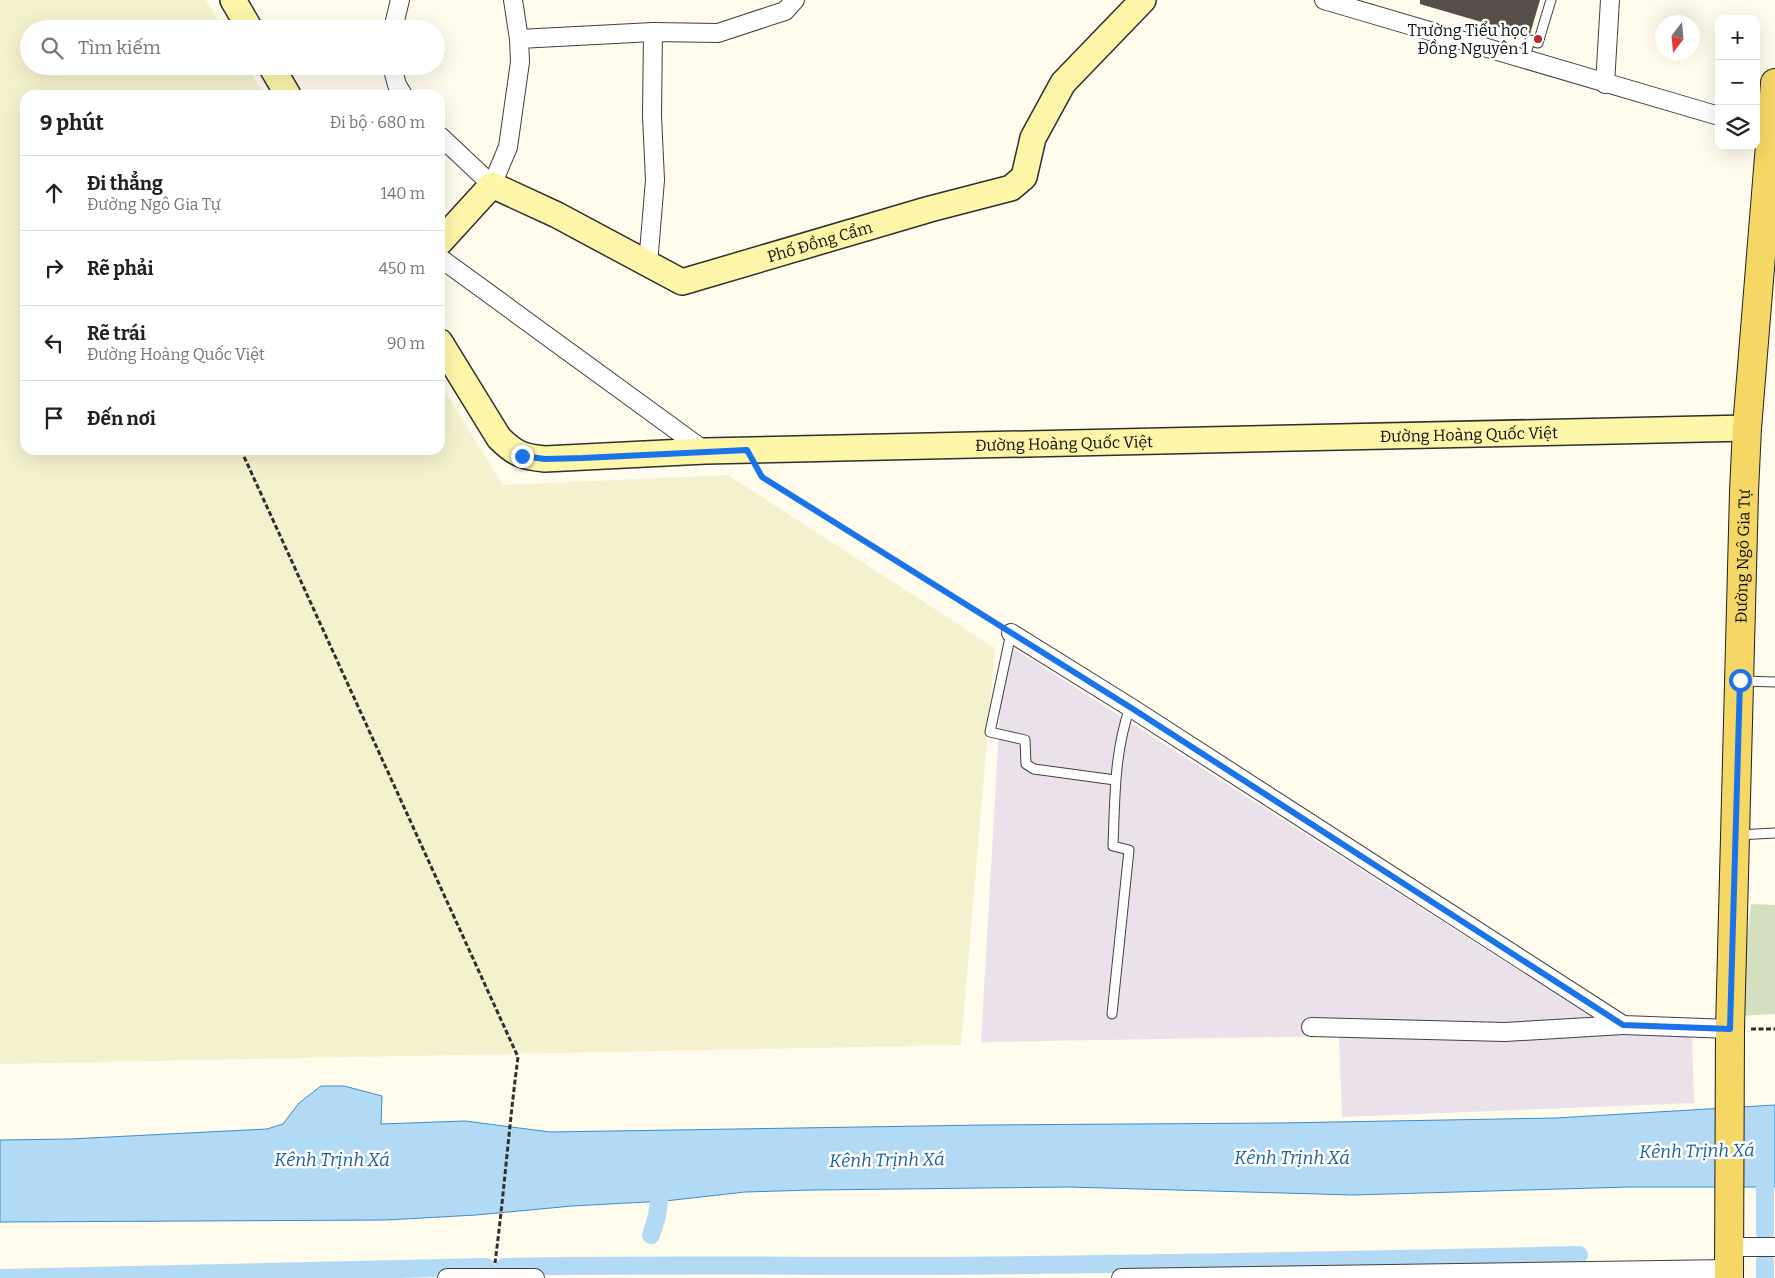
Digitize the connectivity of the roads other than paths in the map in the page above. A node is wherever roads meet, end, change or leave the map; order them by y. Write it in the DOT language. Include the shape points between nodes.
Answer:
graph roads {
  1 [pos="233,0"];
  2 [pos="400,0"];
  3 [pos="513,0"];
  4 [pos="795,0"];
  5 [pos="1143,0"];
  6 [pos="1324,0"];
  7 [pos="1551,0"];
  8 [pos="1610,0"];
  9 [pos="245,20"];
  10 [pos="395,20"];
  11 [pos="653,32"];
  12 [pos="519,39"];
  13 [pos="1524,60"];
  14 [pos="276,75"];
  15 [pos="394,75"];
  16 [pos="1775,83"];
  17 [pos="1605,84"];
  18 [pos="285,90"];
  19 [pos="400,90"];
  20 [pos="1715,115"];
  21 [pos="1764,129"];
  22 [pos="445,141"];
  23 [pos="492,185"];
  24 [pos="445,237"];
  25 [pos="445,262"];
  26 [pos="648,264"];
  27 [pos="445,350"];
  28 [pos="1747,428"];
  29 [pos="705,451"];
  30 [pos="1011,633"];
  31 [pos="1740,680"];
  32 [pos="1775,682"];
  33 [pos="1130,707"];
  34 [pos="1115,780"];
  35 [pos="1775,833"];
  36 [pos="1736,836"];
  37 [pos="1112,1014"];
  38 [pos="1623,1025"];
  39 [pos="1310,1026"];
  40 [pos="1730,1029"];
  41 [pos="1775,1247"];
  42 [pos="1729,1265"];
  43 [pos="494,1277"];
  44 [pos="447,1278"];
  45 [pos="535,1278"];
  46 [pos="1121,1278"];
  1 -- 9 [label="street"];
  2 -- 10 [label="street"];
  3 -- 12 [label="street"];
  4 -- 11 [label="street" via="785,11 718,33"];
  5 -- 26 [label="street, Phố Đồng Cẩm" via="1063,83 1033,138 1024,177 1011,188 682,282"];
  6 -- 13 [label="street"];
  7 -- 13 [label="lane" via="1538,43 1530,40"];
  8 -- 17 [label="street"];
  11 -- 12 [label="street"];
  11 -- 26 [label="street" via="654,180"];
  12 -- 23 [label="street" via="520,62 508,147"];
  13 -- 17 [label="street"];
  14 -- 18 [label="street"];
  15 -- 19 [label="street"];
  16 -- 21 [label="main road, Đường Ngô Gia Tự"];
  17 -- 20 [label="street"];
  21 -- 28 [label="main road, Đường Ngô Gia Tự"];
  22 -- 23 [label="street"];
  23 -- 24 [label="street"];
  23 -- 26 [label="street, Phố Đồng Cẩm"];
  25 -- 29 [label="street"];
  27 -- 29 [label="street, Đường Hoàng Quốc Việt" via="491,428 509,448 522,456 583,458"];
  28 -- 29 [label="street, Đường Hoàng Quốc Việt"];
  28 -- 31 [label="main road, Đường Ngô Gia Tự"];
  30 -- 33 [label="street"];
  30 -- 34 [label="lane" via="990,732 1025,740 1028,767"];
  31 -- 32 [label="lane"];
  31 -- 36 [label="main road, Đường Ngô Gia Tự"];
  33 -- 34 [label="lane" via="1122,732"];
  33 -- 38 [label="street"];
  34 -- 37 [label="lane" via="1113,846 1129,850"];
  35 -- 36 [label="lane"];
  36 -- 40 [label="main road, Đường Ngô Gia Tự"];
  38 -- 39 [label="street" via="1505,1032"];
  38 -- 40 [label="street"];
  40 -- 42 [label="main road, Đường Ngô Gia Tự"];
  41 -- 42 [label="street"];
  42 -- 46 [label="street"];
  43 -- 44 [label="street"];
  43 -- 45 [label="street"];
}
